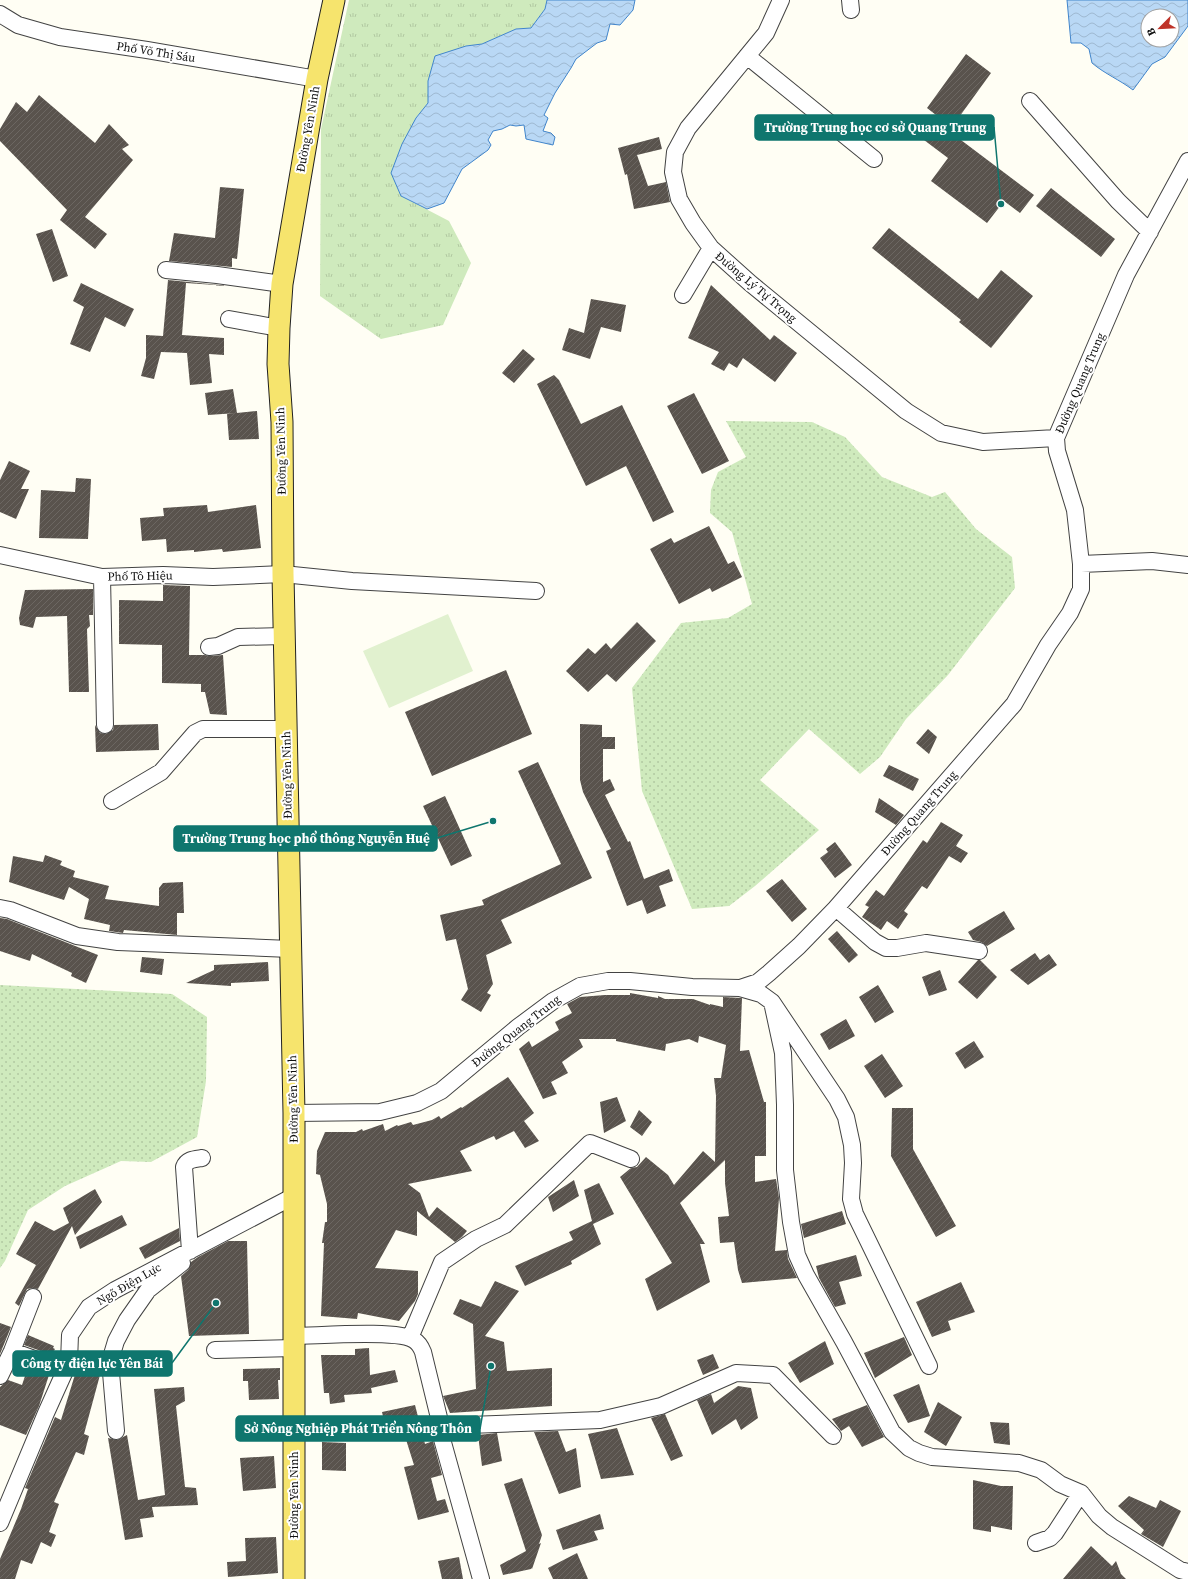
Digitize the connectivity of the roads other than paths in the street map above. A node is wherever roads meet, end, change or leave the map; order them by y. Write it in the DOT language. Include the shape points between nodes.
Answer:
graph roads {
  1 [pos="334,0"];
  2 [pos="781,0"];
  3 [pos="0,14"];
  4 [pos="747,56"];
  5 [pos="317,79"];
  6 [pos="1030,101"];
  7 [pos="874,159"];
  8 [pos="1188,161"];
  9 [pos="1150,232"];
  10 [pos="711,248"];
  11 [pos="166,270"];
  12 [pos="282,284"];
  13 [pos="683,295"];
  14 [pos="229,318"];
  15 [pos="279,328"];
  16 [pos="1056,438"];
  17 [pos="0,555"];
  18 [pos="1082,564"];
  19 [pos="1188,565"];
  20 [pos="283,574"];
  21 [pos="102,577"];
  22 [pos="536,591"];
  23 [pos="284,636"];
  24 [pos="209,647"];
  25 [pos="105,725"];
  26 [pos="287,729"];
  27 [pos="112,801"];
  28 [pos="0,908"];
  29 [pos="836,908"];
  30 [pos="290,949"];
  31 [pos="979,951"];
  32 [pos="740,988"];
  33 [pos="772,1002"];
  34 [pos="294,1113"];
  35 [pos="202,1158"];
  36 [pos="631,1159"];
  37 [pos="294,1196"];
  38 [pos="210,1240"];
  39 [pos="190,1251"];
  40 [pos="33,1298"];
  41 [pos="410,1338"];
  42 [pos="294,1342"];
  43 [pos="215,1350"];
  44 [pos="12,1351"];
  45 [pos="929,1366"];
  46 [pos="65,1370"];
  47 [pos="0,1376"];
  48 [pos="441,1426"];
  49 [pos="116,1431"];
  50 [pos="833,1436"];
  51 [pos="1081,1493"];
  52 [pos="0,1523"];
  53 [pos="1036,1543"];
  54 [pos="1188,1572"];
  55 [pos="294,1579"];
  56 [pos="480,1579"];
  1 -- 5 [label="main road, Đường Yên Ninh"];
  2 -- 4 [label="street, Đường Lý Tự Trọng" via="766,33"];
  3 -- 5 [label="street, Phố Võ Thị Sáu" via="18,25 60,37"];
  4 -- 7 [label="street"];
  4 -- 10 [label="street, Đường Lý Tự Trọng" via="688,128 675,152 673,172 679,199"];
  5 -- 12 [label="main road, Đường Yên Ninh"];
  6 -- 9 [label="street" via="1118,201"];
  8 -- 9 [label="street, Đường Quang Trung"];
  9 -- 16 [label="street, Đường Quang Trung" via="1126,275"];
  10 -- 13 [label="street"];
  10 -- 16 [label="street, Đường Lý Tự Trọng" via="906,411 941,433 983,442"];
  11 -- 12 [label="street" via="217,274"];
  12 -- 15 [label="main road, Đường Yên Ninh"];
  14 -- 15 [label="street"];
  15 -- 20 [label="main road, Đường Yên Ninh"];
  16 -- 18 [label="street, Đường Quang Trung" via="1057,451 1075,510"];
  17 -- 21 [label="street, Phố Tô Hiệu"];
  18 -- 19 [label="street" via="1152,561"];
  18 -- 29 [label="street, Đường Quang Trung" via="1081,589 1070,613 1014,704"];
  20 -- 21 [label="street, Phố Tô Hiệu"];
  20 -- 22 [label="street, Phố Tô Hiệu" via="352,581"];
  20 -- 23 [label="main road, Đường Yên Ninh"];
  21 -- 25 [label="street"];
  23 -- 24 [label="street" via="238,637"];
  23 -- 26 [label="main road, Đường Yên Ninh"];
  26 -- 27 [label="street" via="203,729 195,733 161,772"];
  26 -- 30 [label="main road, Đường Yên Ninh"];
  28 -- 30 [label="street" via="77,936 118,942"];
  29 -- 31 [label="street" via="874,942 886,948 926,942"];
  29 -- 32 [label="street, Đường Quang Trung" via="769,973 758,982"];
  30 -- 34 [label="main road, Đường Yên Ninh"];
  32 -- 33 [label="street" via="761,994"];
  32 -- 34 [label="street, Đường Quang Trung" via="608,980 580,986 553,1001 441,1091 417,1103 380,1112"];
  33 -- 45 [label="street" via="837,1099 846,1117 852,1145 851,1199 856,1214"];
  33 -- 51 [label="street" via="783,1053 785,1170 798,1255 806,1275 892,1432 909,1448 932,1457 1019,1463 1041,1470 1060,1484"];
  34 -- 37 [label="main road, Đường Yên Ninh"];
  35 -- 39 [label="street" via="187,1162 184,1167"];
  36 -- 41 [label="street" via="590,1143 505,1225 476,1239 442,1262"];
  37 -- 38 [label="street, Ngõ Điện Lực"];
  37 -- 42 [label="main road, Đường Yên Ninh"];
  38 -- 39 [label="street, Ngõ Điện Lực"];
  38 -- 49 [label="street" via="148,1290 116,1341 110,1361"];
  39 -- 46 [label="street, Ngõ Điện Lực" via="114,1290 89,1307 70,1335 69,1362"];
  40 -- 44 [label="street"];
  41 -- 42 [label="street" via="390,1334"];
  41 -- 48 [label="street" via="420,1345 423,1352"];
  42 -- 43 [label="street"];
  42 -- 55 [label="main road, Đường Yên Ninh"];
  44 -- 46 [label="street"];
  44 -- 47 [label="street"];
  46 -- 52 [label="street, Ngõ Điện Lực"];
  48 -- 50 [label="street" via="600,1420 661,1406 736,1373 772,1375"];
  48 -- 56 [label="street" via="442,1439"];
  51 -- 53 [label="street" via="1055,1533 1050,1538"];
  51 -- 54 [label="street" via="1112,1526 1180,1570"];
}
